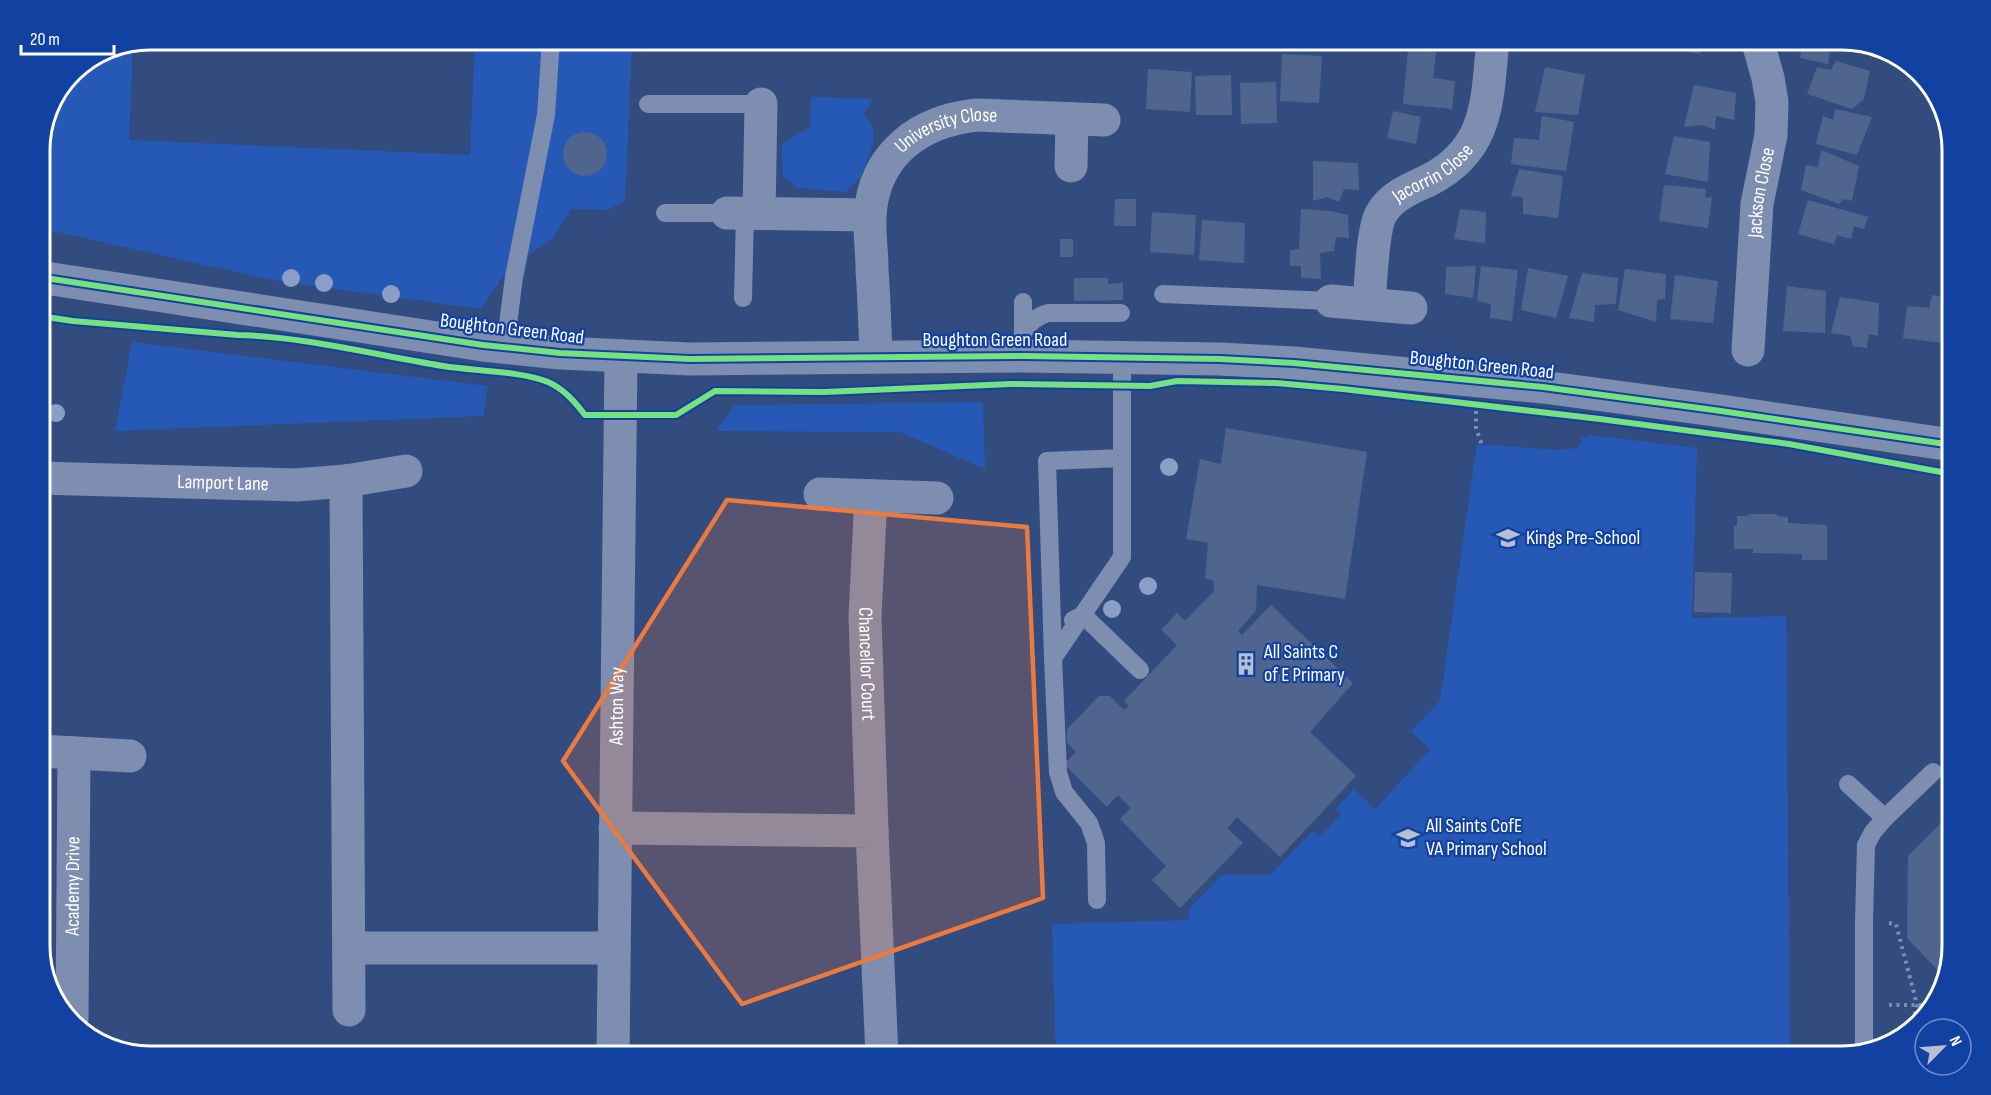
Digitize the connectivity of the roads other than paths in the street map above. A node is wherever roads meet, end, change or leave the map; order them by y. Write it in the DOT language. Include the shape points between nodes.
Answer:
graph roads {
  1 [pos="550,50"];
  2 [pos="1492,50"];
  3 [pos="1760,50"];
  4 [pos="648,104"];
  5 [pos="761,104"];
  6 [pos="1071,166"];
  7 [pos="665,213"];
  8 [pos="744,213"];
  9 [pos="870,215"];
  10 [pos="50,279"];
  11 [pos="1163,294"];
  12 [pos="743,298"];
  13 [pos="1330,301"];
  14 [pos="1023,302"];
  15 [pos="1369,304"];
  16 [pos="1411,308"];
  17 [pos="1121,313"];
  18 [pos="1024,344"];
  19 [pos="505,348"];
  20 [pos="1748,350"];
  21 [pos="621,356"];
  22 [pos="876,356"];
  23 [pos="1122,357"];
  24 [pos="1941,443"];
  25 [pos="1122,458"];
  26 [pos="406,471"];
  27 [pos="50,478"];
  28 [pos="346,481"];
  29 [pos="820,494"];
  30 [pos="871,496"];
  31 [pos="937,498"];
  32 [pos="1051,602"];
  33 [pos="1083,615"];
  34 [pos="1053,658"];
  35 [pos="1140,670"];
  36 [pos="50,752"];
  37 [pos="75,753"];
  38 [pos="130,756"];
  39 [pos="1934,772"];
  40 [pos="1848,784"];
  41 [pos="1885,818"];
  42 [pos="615,828"];
  43 [pos="872,831"];
  44 [pos="1097,900"];
  45 [pos="349,948"];
  46 [pos="614,948"];
  47 [pos="72,1009"];
  48 [pos="349,1010"];
  49 [pos="1864,1043"];
  50 [pos="613,1046"];
  51 [pos="882,1046"];
  1 -- 19 [label="lane" via="546,115 514,277"];
  2 -- 15 [label="street, Jacorrin Close" via="1487,101 1480,130 1471,146 1434,177 1390,202 1381,214"];
  3 -- 20 [label="street, Jackson Close" via="1772,102 1771,135 1757,204"];
  4 -- 5 [label="lane"];
  5 -- 8 [label="street"];
  6 -- 9 [label="street, University Close" via="1088,119 977,115 942,121 906,140 892,155 876,186"];
  7 -- 8 [label="lane"];
  8 -- 9 [label="street"];
  8 -- 12 [label="lane"];
  9 -- 22 [label="street, University Close"];
  10 -- 19 [label="street, Boughton Green Road"];
  11 -- 13 [label="lane"];
  13 -- 15 [label="street"];
  14 -- 18 [label="lane"];
  15 -- 16 [label="street"];
  17 -- 18 [label="lane" via="1038,316 1030,322"];
  18 -- 22 [label="street, Boughton Green Road"];
  18 -- 23 [label="street, Boughton Green Road"];
  19 -- 21 [label="street, Boughton Green Road"];
  21 -- 22 [label="street, Boughton Green Road"];
  21 -- 42 [label="street, Ashton Way"];
  23 -- 24 [label="street, Boughton Green Road" via="1294,363 1522,385"];
  23 -- 25 [label="lane"];
  25 -- 32 [label="lane" via="1047,461"];
  25 -- 33 [label="lane" via="1122,557"];
  26 -- 28 [label="street, Lamport Lane"];
  27 -- 28 [label="street, Lamport Lane" via="296,485"];
  28 -- 45 [label="street"];
  29 -- 30 [label="street"];
  30 -- 31 [label="street"];
  30 -- 43 [label="street, Chancellor Court" via="865,616"];
  32 -- 33 [label="lane" via="1056,615 1064,620"];
  32 -- 34 [label="lane"];
  33 -- 34 [label="lane"];
  33 -- 35 [label="lane"];
  34 -- 44 [label="lane" via="1058,772 1064,792 1089,823 1096,843"];
  36 -- 37 [label="street"];
  37 -- 38 [label="street"];
  37 -- 47 [label="street, Academy Drive"];
  39 -- 41 [label="lane"];
  40 -- 41 [label="lane"];
  41 -- 49 [label="lane" via="1866,845"];
  42 -- 43 [label="street"];
  42 -- 46 [label="street, Ashton Way"];
  43 -- 51 [label="street, Chancellor Court"];
  45 -- 46 [label="street"];
  45 -- 48 [label="street"];
  46 -- 50 [label="street, Ashton Way"];
}
